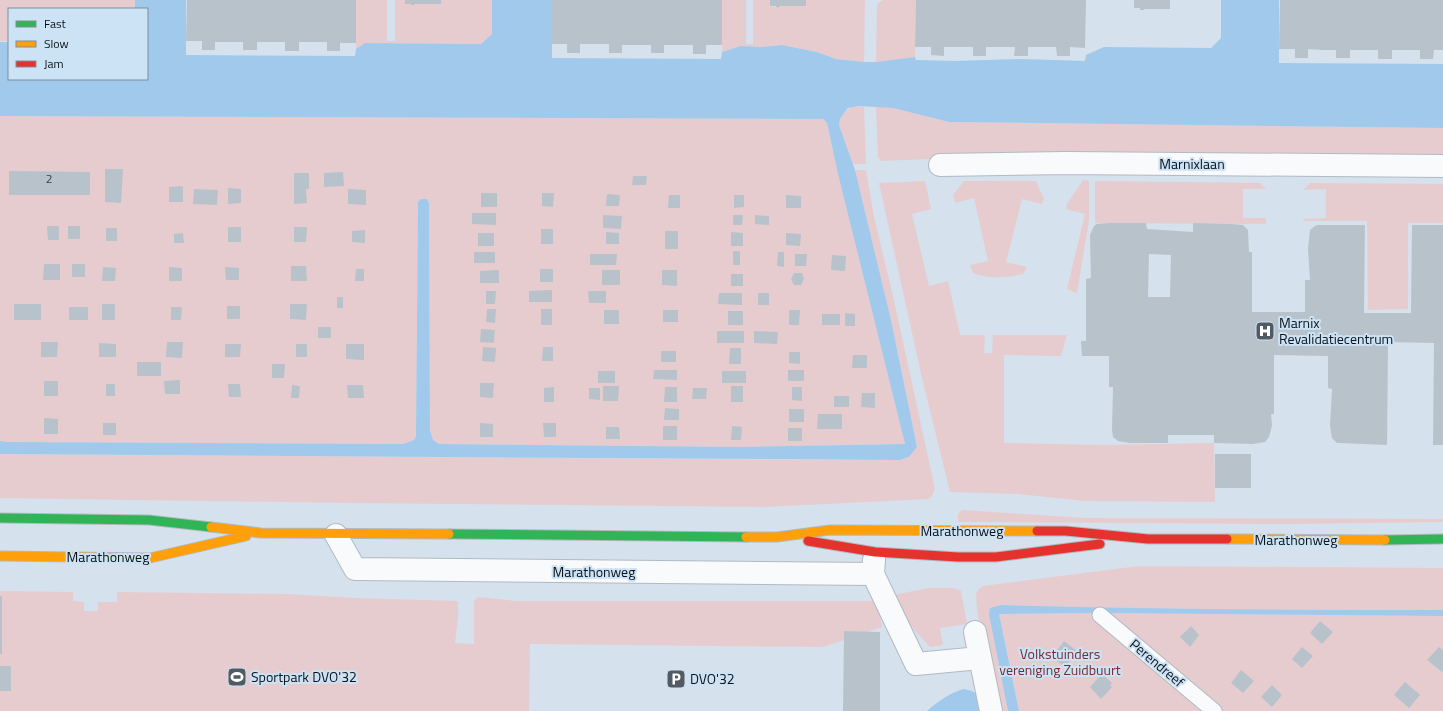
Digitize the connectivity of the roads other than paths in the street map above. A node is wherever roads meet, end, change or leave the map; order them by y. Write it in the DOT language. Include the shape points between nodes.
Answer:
graph roads {
  1 [pos="940,166"];
  2 [pos="1443,166"];
  3 [pos="0,518"];
  4 [pos="261,533"];
  5 [pos="336,535"];
  6 [pos="777,536"];
  7 [pos="1148,539"];
  8 [pos="1443,539"];
  9 [pos="875,552"];
  10 [pos="0,556"];
  11 [pos="873,574"];
  12 [pos="1100,615"];
  13 [pos="975,632"];
  14 [pos="980,658"];
  15 [pos="991,711"];
  16 [pos="1214,711"];
  1 -- 2 [label="street, Marnixlaan" via="1073,163"];
  3 -- 4 [label="main road, Marathonweg" via="149,520"];
  4 -- 5 [label="main road, Marathonweg"];
  4 -- 10 [label="main road, Marathonweg" via="150,558"];
  5 -- 6 [label="main road, Marathonweg"];
  5 -- 11 [label="street, Marathonweg" via="355,569"];
  6 -- 7 [label="main road, Marathonweg" via="830,530 1066,531"];
  6 -- 9 [label="main road, Marathonweg"];
  7 -- 8 [label="main road, Marathonweg"];
  7 -- 9 [label="main road, Marathonweg" via="996,557"];
  9 -- 11 [label="street"];
  11 -- 14 [label="street" via="916,664"];
  12 -- 16 [label="lane, Perendreef"];
  13 -- 14 [label="street"];
  14 -- 15 [label="street"];
}
